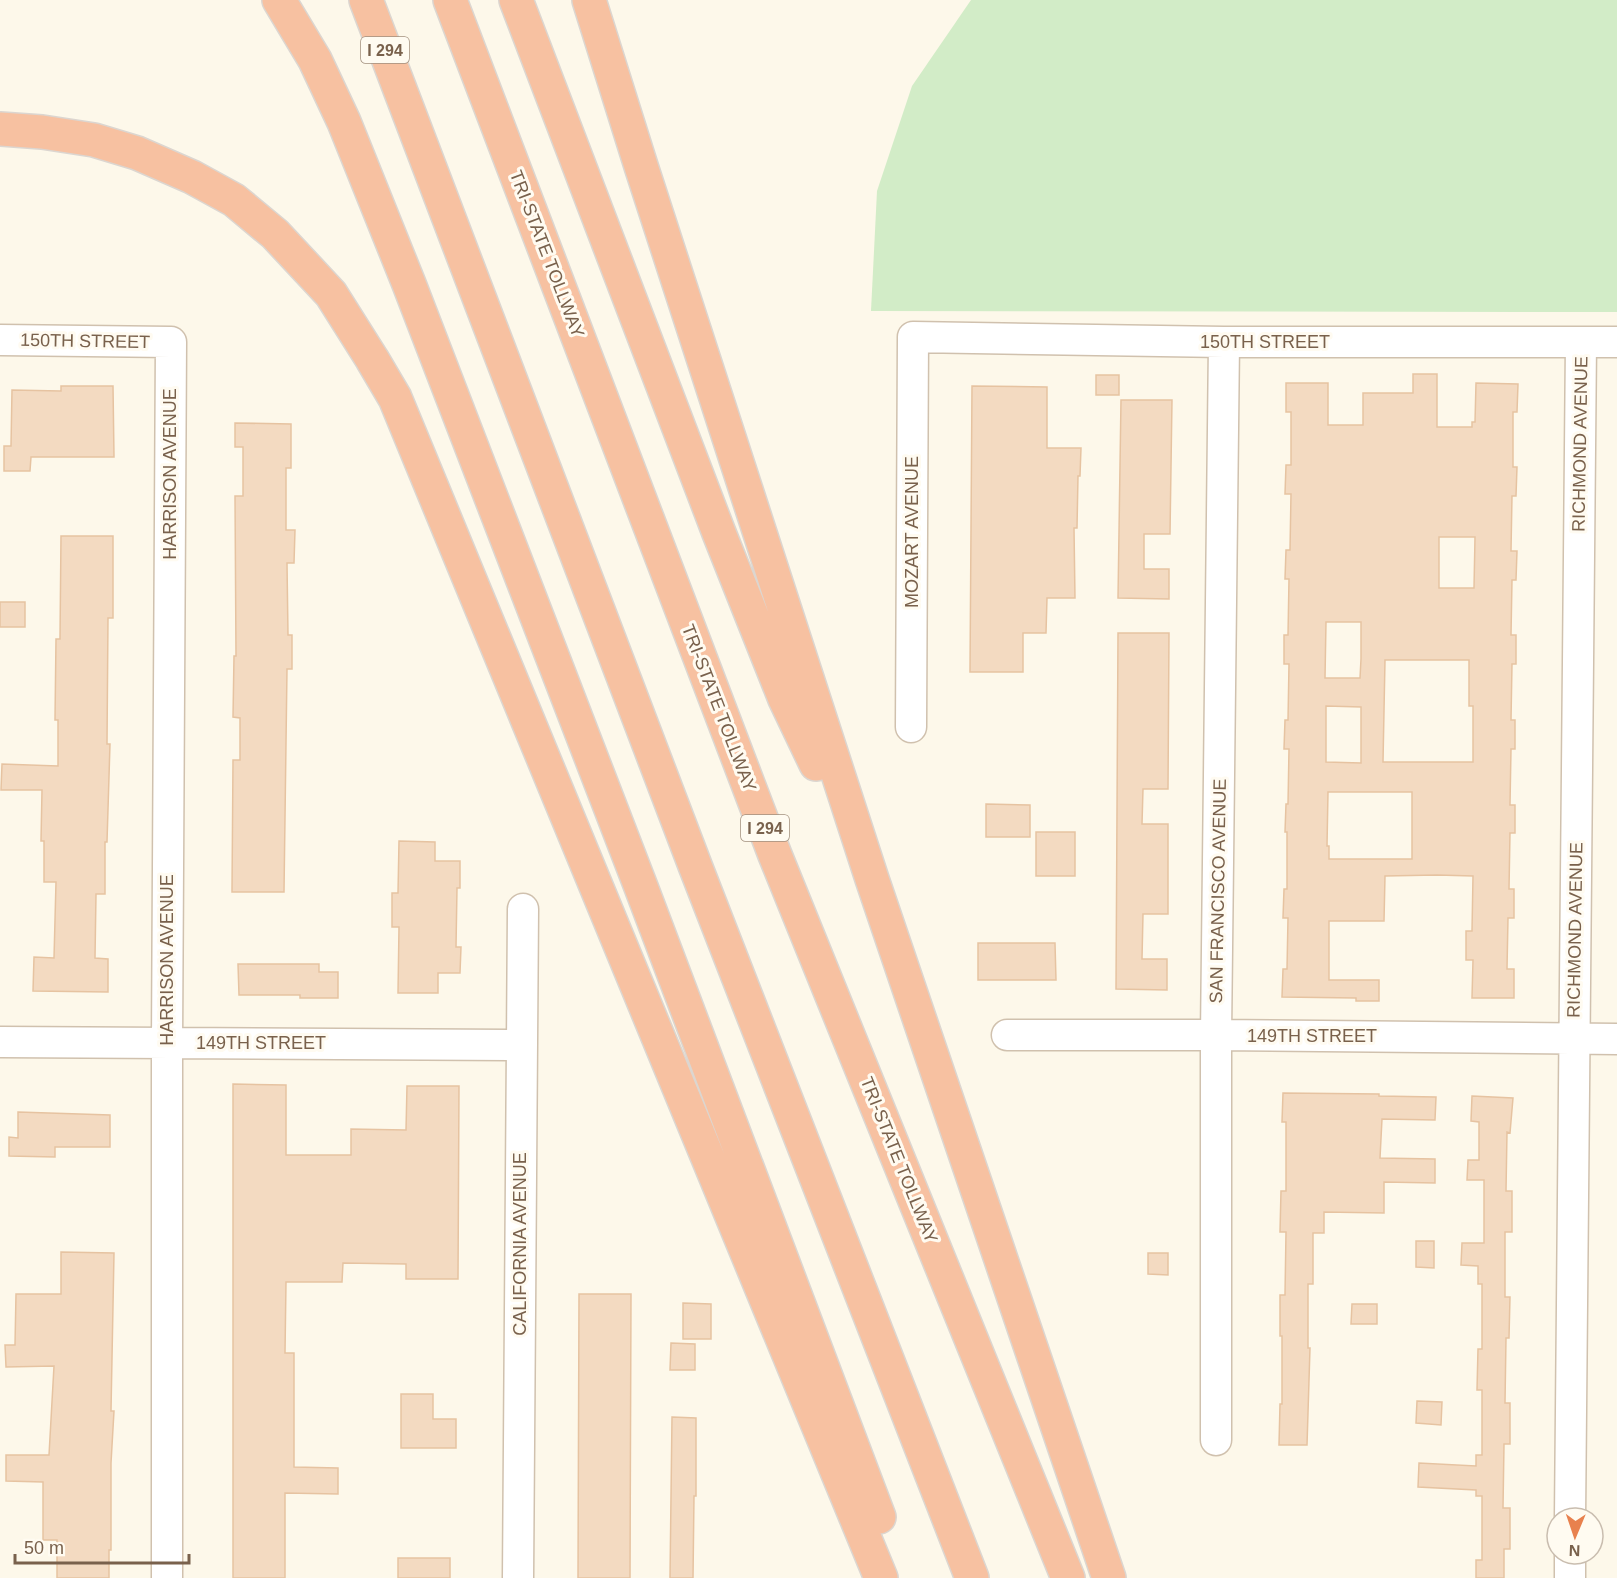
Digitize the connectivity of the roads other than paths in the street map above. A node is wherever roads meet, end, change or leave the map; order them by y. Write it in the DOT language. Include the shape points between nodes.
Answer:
graph roads {
  1 [pos="279,0"];
  2 [pos="366,0"];
  3 [pos="450,0"];
  4 [pos="516,0"];
  5 [pos="589,0"];
  6 [pos="0,129"];
  7 [pos="913,337"];
  8 [pos="0,340"];
  9 [pos="171,342"];
  10 [pos="1224,342"];
  11 [pos="1581,342"];
  12 [pos="1617,342"];
  13 [pos="911,727"];
  14 [pos="872,879"];
  15 [pos="522,909"];
  16 [pos="1007,1035"];
  17 [pos="1216,1035"];
  18 [pos="1574,1038"];
  19 [pos="1617,1039"];
  20 [pos="0,1041"];
  21 [pos="167,1043"];
  22 [pos="522,1045"];
  23 [pos="1216,1440"];
  24 [pos="1570,1506"];
  25 [pos="167,1578"];
  26 [pos="518,1578"];
  27 [pos="881,1578"];
  28 [pos="902,1578"];
  29 [pos="972,1578"];
  30 [pos="1068,1578"];
  31 [pos="1109,1578"];
  1 -- 28 [label="highway" via="315,60 344,122 409,284"];
  2 -- 29 [label="highway, I 294" via="700,879"];
  3 -- 30 [label="highway, TRI-STATE TOLLWAY / I 294" via="775,855"];
  4 -- 14 [label="highway" via="780,688"];
  5 -- 14 [label="highway"];
  6 -- 27 [label="highway" via="94,140 137,153 234,200 275,234 331,294 372,359 395,398"];
  7 -- 10 [label="street, 150TH STREET"];
  7 -- 13 [label="street, MOZART AVENUE"];
  8 -- 9 [label="street, 150TH STREET"];
  9 -- 21 [label="street, HARRISON AVENUE"];
  10 -- 11 [label="street, 150TH STREET"];
  10 -- 17 [label="street, SAN FRANCISCO AVENUE"];
  11 -- 12 [label="street, 150TH STREET"];
  11 -- 18 [label="street, RICHMOND AVENUE"];
  14 -- 31 [label="highway"];
  15 -- 22 [label="street, CALIFORNIA AVENUE"];
  16 -- 17 [label="street, 149TH STREET"];
  17 -- 18 [label="street, 149TH STREET"];
  17 -- 23 [label="street, SAN FRANCISCO AVENUE"];
  18 -- 19 [label="street, 149TH STREET"];
  18 -- 24 [label="street, RICHMOND AVENUE"];
  20 -- 21 [label="street, 149TH STREET"];
  21 -- 22 [label="street, 149TH STREET"];
  21 -- 25 [label="street, HARRISON AVENUE"];
  22 -- 26 [label="street, CALIFORNIA AVENUE"];
}
